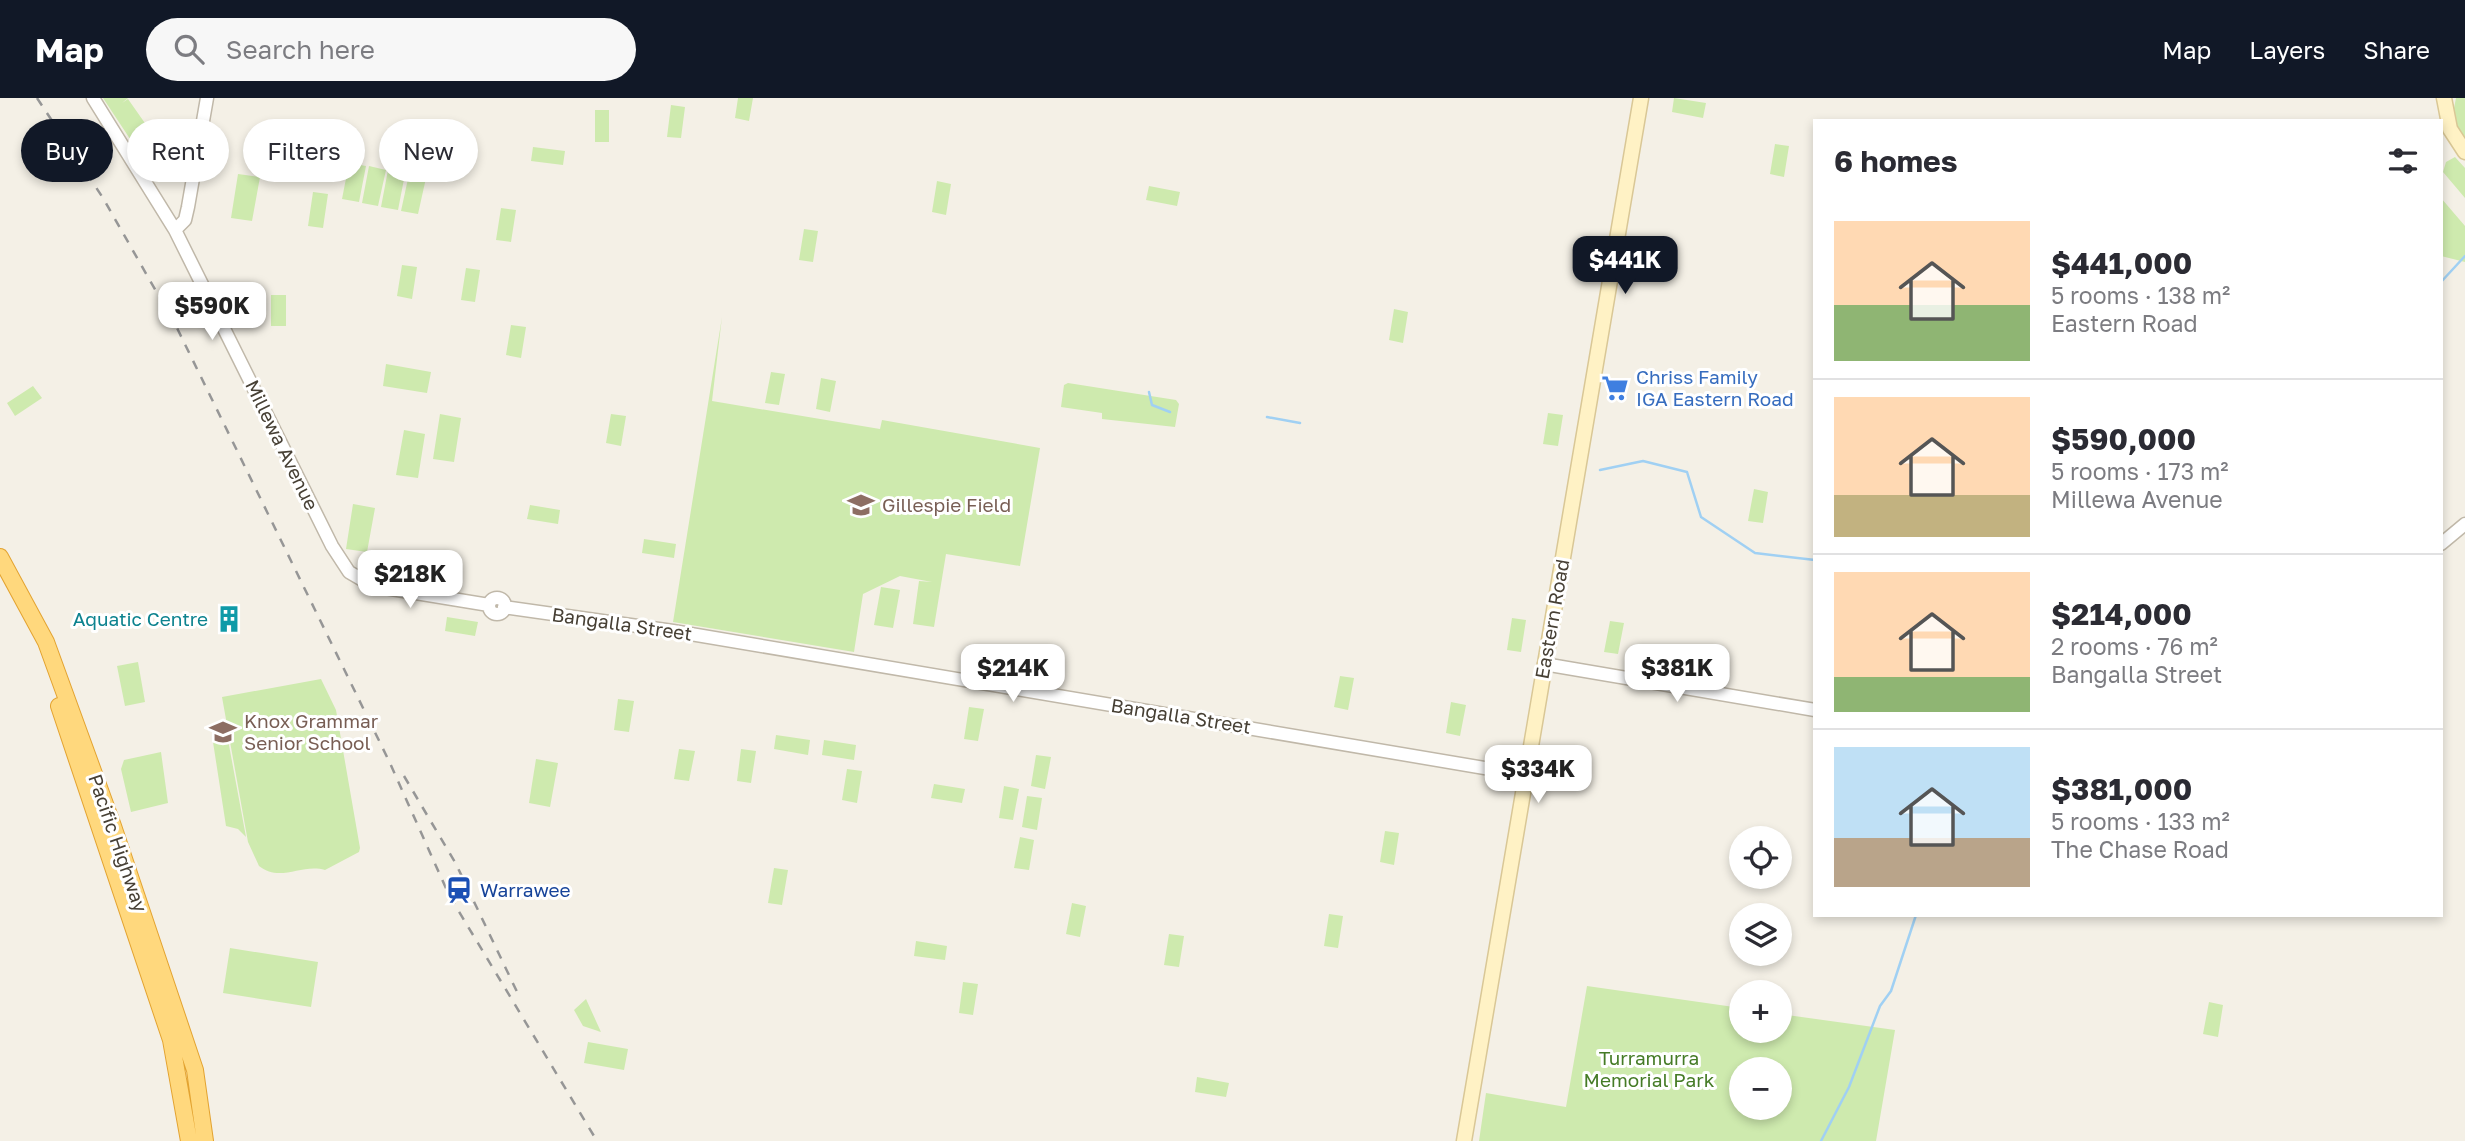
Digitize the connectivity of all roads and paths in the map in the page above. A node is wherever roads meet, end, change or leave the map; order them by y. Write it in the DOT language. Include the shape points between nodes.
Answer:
graph roads {
  1 [pos="93,98"];
  2 [pos="206,98"];
  3 [pos="1641,98"];
  4 [pos="2444,98"];
  5 [pos="2465,152"];
  6 [pos="175,230"];
  7 [pos="2465,524"];
  8 [pos="2443,542"];
  9 [pos="0,556"];
  10 [pos="0,576"];
  11 [pos="489,605"];
  12 [pos="1544,664"];
  13 [pos="1813,710"];
  14 [pos="1526,775"];
  15 [pos="189,1141"];
  16 [pos="205,1141"];
  17 [pos="1464,1141"];
  1 -- 6 [label="street, Millewa Avenue"];
  2 -- 6 [label="street" via="185,220"];
  3 -- 12 [label="main road, Eastern Road"];
  4 -- 5 [label="main road" via="2450,129"];
  6 -- 11 [label="street, Millewa Avenue" via="349,572 373,586"];
  7 -- 8 [label="street"];
  9 -- 16 [label="highway, Pacific Highway" via="47,642 113,826 195,1070"];
  10 -- 15 [label="highway, Pacific Highway" via="46,670 158,1000 175,1056"];
  11 -- 14 [label="street, Bangalla Street" via="498,598 504,607 700,635"];
  12 -- 13 [label="street"];
  12 -- 14 [label="main road, Eastern Road"];
  14 -- 17 [label="main road, Eastern Road"];
}
